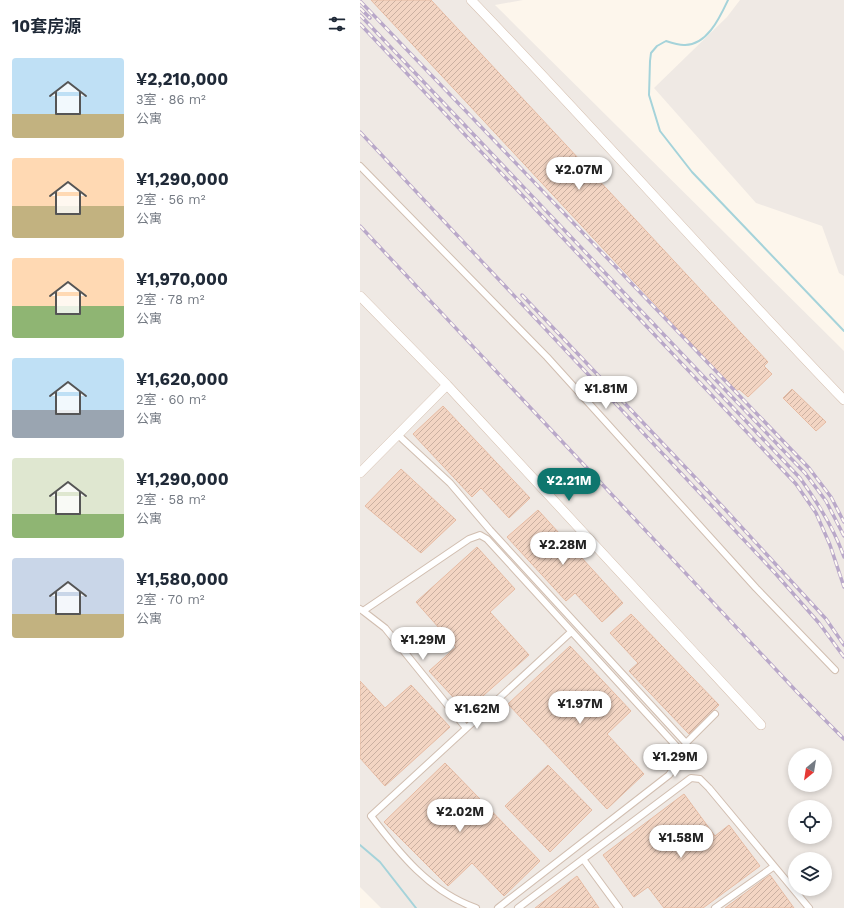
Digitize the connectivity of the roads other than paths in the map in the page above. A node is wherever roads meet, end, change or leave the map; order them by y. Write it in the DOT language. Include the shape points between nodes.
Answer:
graph roads {
  1 [pos="471,0"];
  2 [pos="360,166"];
  3 [pos="360,296"];
  4 [pos="447,385"];
  5 [pos="844,400"];
  6 [pos="397,434"];
  7 [pos="360,473"];
  8 [pos="361,610"];
  9 [pos="571,632"];
  10 [pos="835,670"];
  11 [pos="716,714"];
  12 [pos="760,725"];
  13 [pos="466,728"];
  14 [pos="583,859"];
  15 [pos="773,867"];
  16 [pos="476,908"];
  17 [pos="498,908"];
  18 [pos="518,908"];
  19 [pos="619,908"];
  20 [pos="715,908"];
  21 [pos="809,908"];
  1 -- 5 [label="street" via="563,95"];
  2 -- 10 [label="street" via="546,358 756,588"];
  3 -- 4 [label="street"];
  4 -- 6 [label="street"];
  4 -- 12 [label="street"];
  6 -- 7 [label="street"];
  6 -- 11 [label="street" via="450,483 686,743"];
  8 -- 9 [label="street" via="469,539 480,535 487,539"];
  8 -- 13 [label="street" via="385,628"];
  9 -- 13 [label="street"];
  9 -- 17 [label="street" via="678,748 678,762 669,775"];
  13 -- 16 [label="street" via="371,816 400,855 444,893"];
  14 -- 15 [label="street" via="691,778 700,778"];
  14 -- 18 [label="street"];
  14 -- 19 [label="street"];
  15 -- 20 [label="street"];
  15 -- 21 [label="street"];
}
